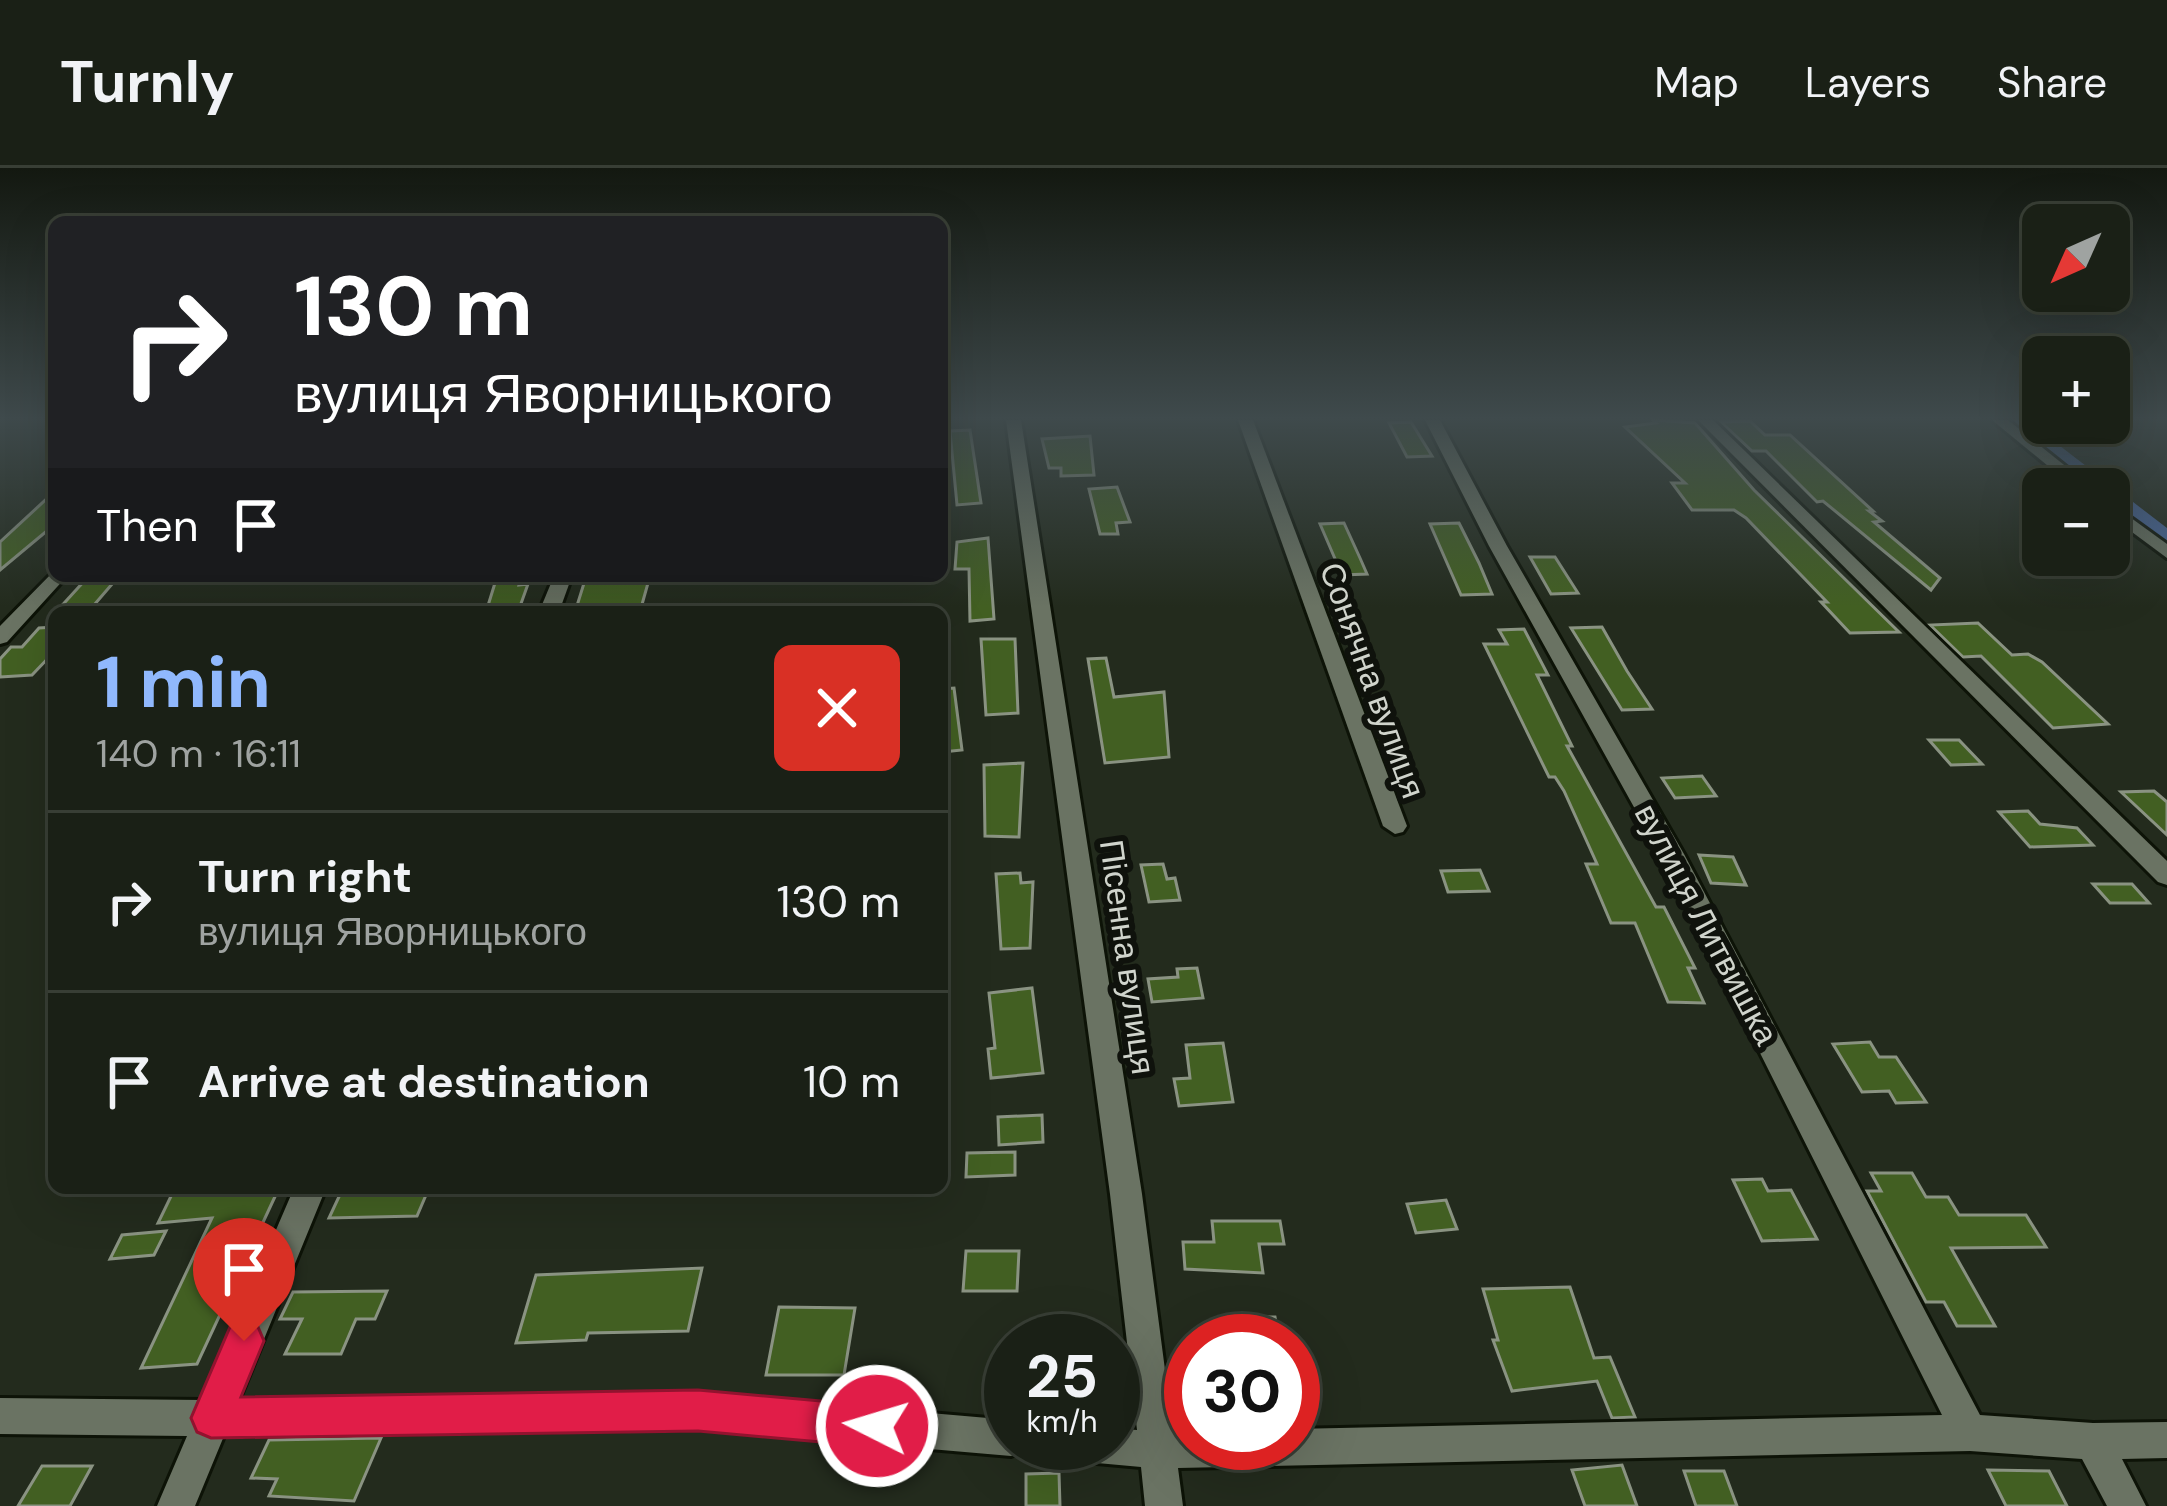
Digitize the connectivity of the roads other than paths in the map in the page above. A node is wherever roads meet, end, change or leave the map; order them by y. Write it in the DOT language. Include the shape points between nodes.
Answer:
graph roads {
  1 [pos="1022,482"];
  2 [pos="1269,482"];
  3 [pos="1465,482"];
  4 [pos="1770,482"];
  5 [pos="2130,524"];
  6 [pos="2167,553"];
  7 [pos="52,582"];
  8 [pos="0,638"];
  9 [pos="1396,826"];
  10 [pos="2167,876"];
  11 [pos="307,1194"];
  12 [pos="0,1416"];
  13 [pos="211,1418"];
  14 [pos="1970,1433"];
  15 [pos="984,1436"];
  16 [pos="2167,1439"];
  17 [pos="2093,1441"];
  18 [pos="1140,1448"];
  19 [pos="1158,1450"];
  20 [pos="176,1506"];
  21 [pos="1164,1506"];
  22 [pos="2127,1506"];
  1 -- 19 [label="street, Пісенна вулиця"];
  2 -- 9 [label="street, Сонячна вулиця"];
  3 -- 14 [label="street, вулиця Литвишка" via="1672,854"];
  4 -- 10 [label="street"];
  5 -- 6 [label="street"];
  7 -- 8 [label="street"];
  11 -- 13 [label="street"];
  12 -- 13 [label="street"];
  13 -- 15 [label="street" via="698,1411"];
  13 -- 20 [label="street"];
  14 -- 17 [label="street"];
  14 -- 19 [label="street"];
  16 -- 17 [label="street"];
  17 -- 22 [label="street"];
  18 -- 19 [label="street"];
  19 -- 21 [label="street, Пісенна вулиця"];
}
